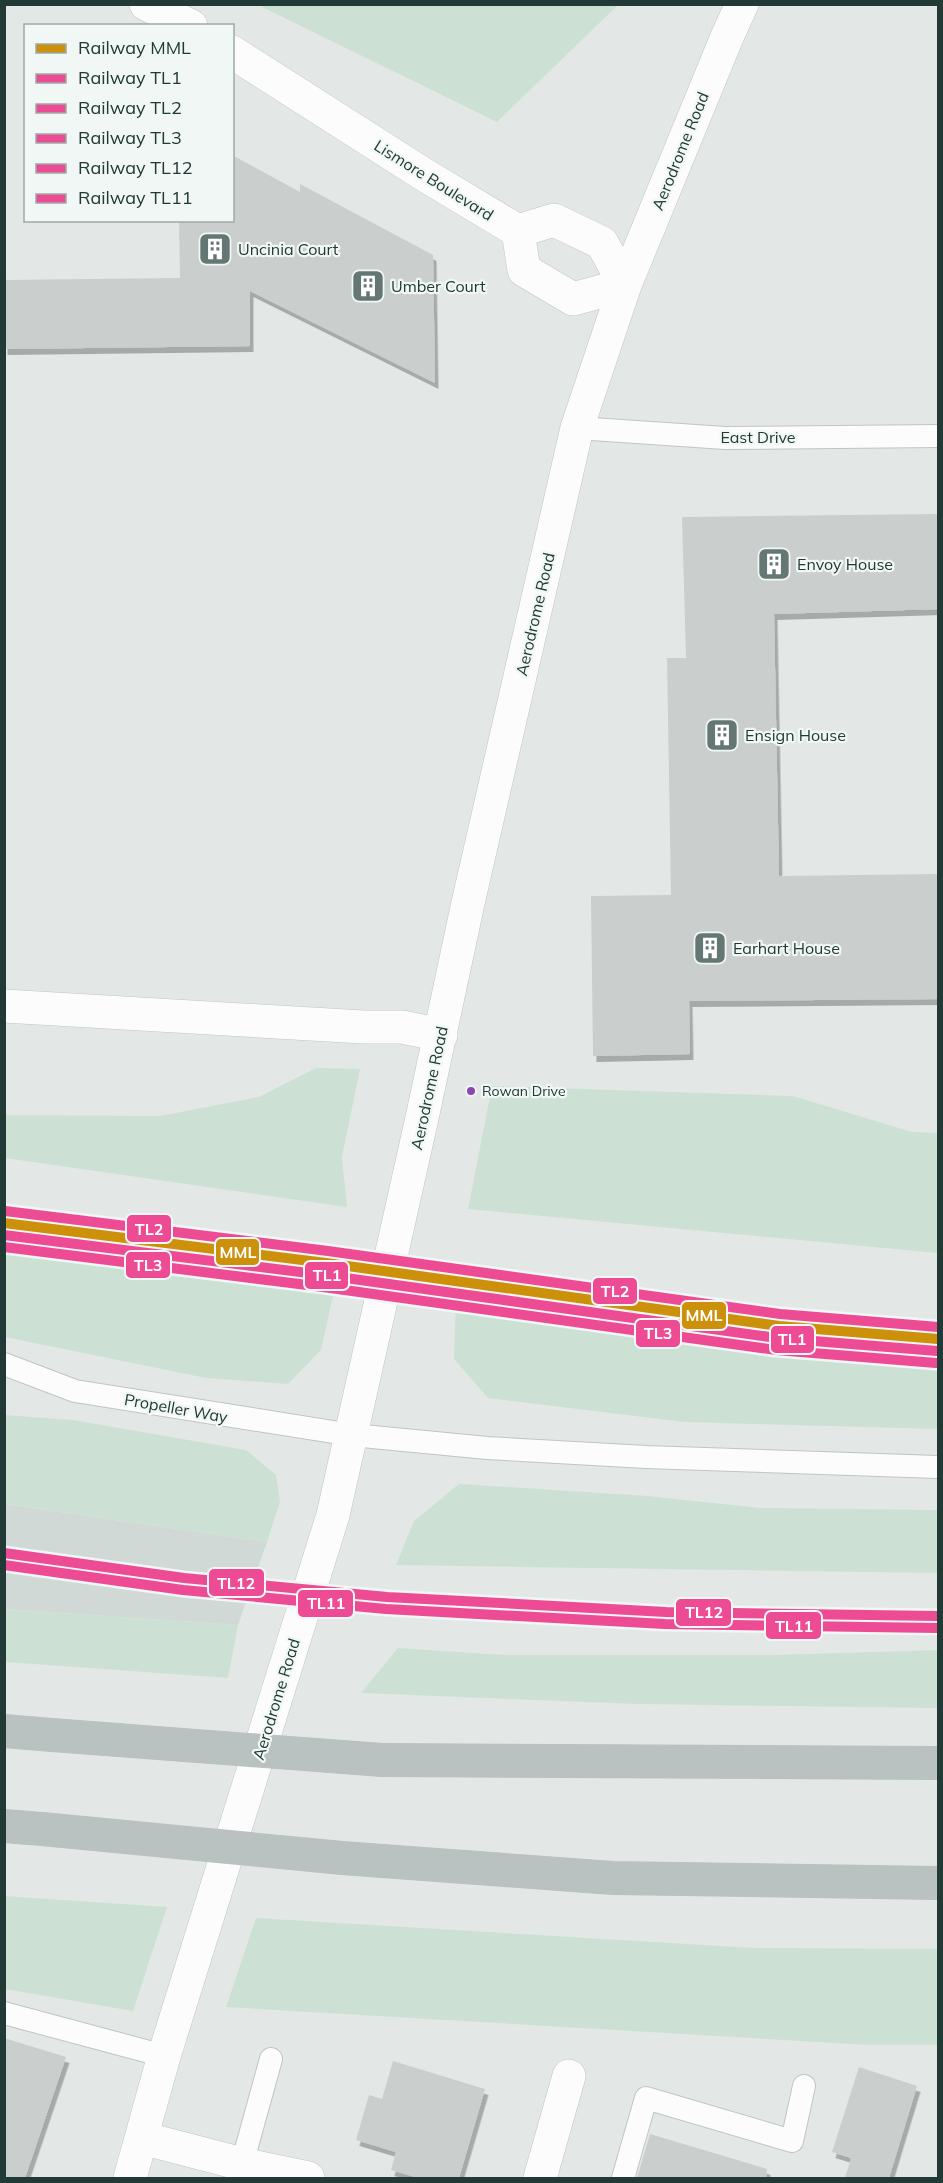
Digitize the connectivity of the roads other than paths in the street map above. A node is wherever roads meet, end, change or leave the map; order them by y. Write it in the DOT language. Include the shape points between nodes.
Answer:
graph roads {
  1 [pos="146,4"];
  2 [pos="742,4"];
  3 [pos="187,24"];
  4 [pos="234,53"];
  5 [pos="518,231"];
  6 [pos="625,285"];
  7 [pos="577,428"];
  8 [pos="939,436"];
  9 [pos="4,1006"];
  10 [pos="441,1035"];
  11 [pos="4,1364"];
  12 [pos="352,1435"];
  13 [pos="939,1467"];
  14 [pos="4,1731"];
  15 [pos="939,1763"];
  16 [pos="4,1826"];
  17 [pos="939,1883"];
  18 [pos="4,2013"];
  19 [pos="164,2056"];
  20 [pos="271,2059"];
  21 [pos="569,2076"];
  22 [pos="804,2086"];
  23 [pos="142,2138"];
  24 [pos="242,2164"];
  25 [pos="130,2178"];
  26 [pos="308,2178"];
  27 [pos="540,2178"];
  28 [pos="623,2178"];
  1 -- 3 [label="street"];
  2 -- 6 [label="street, Aerodrome Road"];
  4 -- 5 [label="street, Lismore Boulevard"];
  5 -- 6 [label="street" via="554,220 602,243"];
  5 -- 6 [label="street" via="524,270 573,299"];
  6 -- 7 [label="street, Aerodrome Road"];
  7 -- 8 [label="lane, East Drive" via="725,438"];
  7 -- 10 [label="street, Aerodrome Road"];
  9 -- 10 [label="street" via="402,1027"];
  10 -- 12 [label="street, Aerodrome Road"];
  11 -- 12 [label="lane, Propeller Way" via="75,1391"];
  12 -- 13 [label="lane, Propeller Way" via="646,1457"];
  12 -- 19 [label="street, Aerodrome Road" via="333,1515"];
  14 -- 15 [label="highway, bridge" via="382,1760"];
  16 -- 17 [label="highway, bridge" via="342,1858 613,1878"];
  18 -- 19 [label="lane"];
  19 -- 23 [label="street, Aerodrome Road"];
  20 -- 24 [label="lane"];
  21 -- 27 [label="street"];
  22 -- 28 [label="lane" via="792,2141 646,2098"];
  23 -- 24 [label="street"];
  23 -- 25 [label="street, Aerodrome Road"];
  24 -- 26 [label="street"];
}
